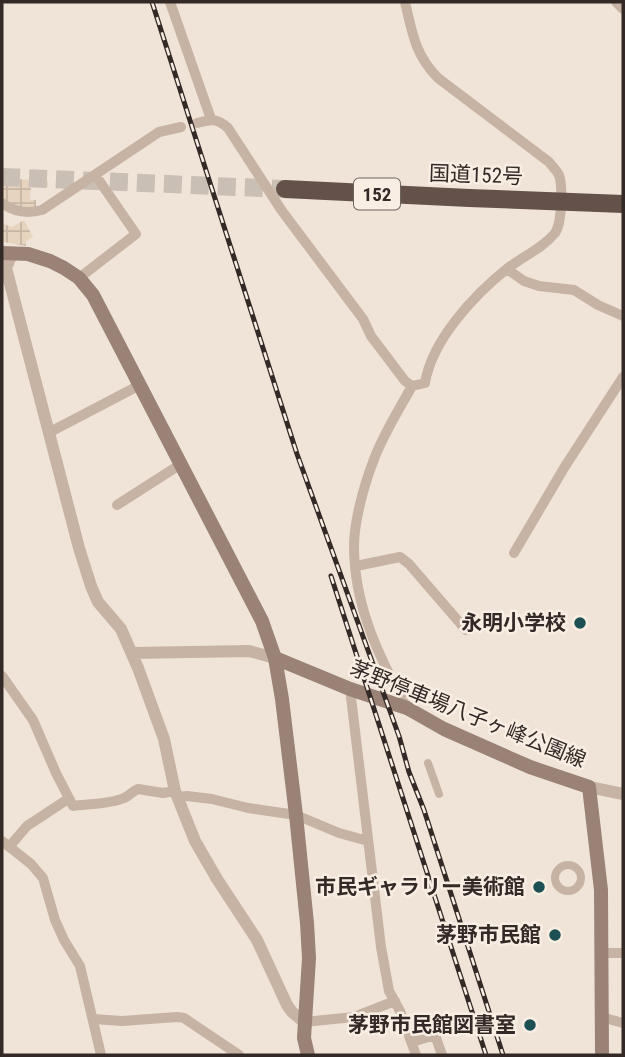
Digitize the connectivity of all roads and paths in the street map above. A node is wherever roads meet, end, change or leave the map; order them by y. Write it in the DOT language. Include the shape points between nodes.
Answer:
graph roads {
  1 [pos="170,2"];
  2 [pos="405,2"];
  3 [pos="616,2"];
  4 [pos="623,9"];
  5 [pos="211,119"];
  6 [pos="197,123"];
  7 [pos="181,127"];
  8 [pos="96,176"];
  9 [pos="285,189"];
  10 [pos="561,201"];
  11 [pos="2,203"];
  12 [pos="623,204"];
  13 [pos="7,253"];
  14 [pos="507,269"];
  15 [pos="79,278"];
  16 [pos="623,317"];
  17 [pos="623,377"];
  18 [pos="140,385"];
  19 [pos="412,386"];
  20 [pos="50,432"];
  21 [pos="181,464"];
  22 [pos="117,505"];
  23 [pos="514,553"];
  24 [pos="356,566"];
  25 [pos="466,630"];
  26 [pos="132,653"];
  27 [pos="275,658"];
  28 [pos="2,676"];
  29 [pos="349,689"];
  30 [pos="407,708"];
  31 [pos="428,763"];
  32 [pos="589,787"];
  33 [pos="177,794"];
  34 [pos="439,794"];
  35 [pos="623,794"];
  36 [pos="68,799"];
  37 [pos="296,815"];
  38 [pos="368,841"];
  39 [pos="6,844"];
  40 [pos="603,953"];
  41 [pos="623,953"];
  42 [pos="396,1002"];
  43 [pos="601,1017"];
  44 [pos="93,1019"];
  45 [pos="304,1022"];
  46 [pos="623,1023"];
  47 [pos="412,1042"];
  48 [pos="101,1055"];
  49 [pos="239,1055"];
  50 [pos="308,1055"];
  51 [pos="416,1055"];
  52 [pos="442,1055"];
  53 [pos="602,1055"];
  1 -- 5 [label="street"];
  2 -- 10 [label="street" via="415,43 427,67 549,162 559,176"];
  3 -- 4 [label="street"];
  5 -- 6 [label="street"];
  5 -- 19 [label="street" via="228,128 371,336"];
  7 -- 8 [label="street" via="159,132"];
  8 -- 11 [label="street" via="43,210 17,211"];
  8 -- 15 [label="street" via="136,234"];
  9 -- 10 [label="highway, 国道152号 / 152"];
  10 -- 12 [label="highway, 国道152号 / 152"];
  10 -- 14 [label="street" via="557,231"];
  13 -- 15 [label="main road" via="50,261"];
  13 -- 20 [label="street" via="6,268"];
  14 -- 16 [label="street" via="539,286 574,290"];
  14 -- 19 [label="street" via="461,313 432,359 425,383"];
  15 -- 18 [label="main road" via="93,295"];
  17 -- 23 [label="street"];
  18 -- 20 [label="street"];
  18 -- 21 [label="main road"];
  19 -- 24 [label="street" via="373,461 360,506"];
  20 -- 26 [label="street" via="91,586"];
  21 -- 22 [label="street"];
  21 -- 27 [label="main road" via="262,621"];
  24 -- 25 [label="street" via="400,557"];
  24 -- 30 [label="street" via="365,617"];
  26 -- 27 [label="street" via="249,651"];
  26 -- 33 [label="street" via="164,739"];
  27 -- 29 [label="main road, 茅野停車場八子ヶ峰公園線"];
  27 -- 37 [label="main road"];
  28 -- 36 [label="street" via="33,720"];
  29 -- 30 [label="main road, 茅野停車場八子ヶ峰公園線"];
  29 -- 38 [label="street"];
  30 -- 32 [label="main road, 茅野停車場八子ヶ峰公園線" via="530,767"];
  31 -- 34 [label="street"];
  32 -- 35 [label="street"];
  32 -- 40 [label="main road, 茅野停車場八子ヶ峰公園線"];
  33 -- 36 [label="street" via="135,790 114,801 73,806"];
  33 -- 37 [label="street"];
  33 -- 45 [label="street" via="195,841 257,940 287,1005"];
  36 -- 39 [label="street"];
  37 -- 38 [label="street"];
  37 -- 45 [label="main road" via="309,958"];
  38 -- 42 [label="street" via="381,947 389,991"];
  39 -- 44 [label="street" via="43,878 55,919 80,967"];
  40 -- 41 [label="street"];
  40 -- 43 [label="main road, 茅野停車場八子ヶ峰公園線"];
  42 -- 45 [label="street" via="355,1017"];
  42 -- 47 [label="street"];
  43 -- 46 [label="street"];
  43 -- 53 [label="main road, 茅野停車場八子ヶ峰公園線"];
  44 -- 48 [label="street"];
  44 -- 49 [label="street" via="184,1018"];
  45 -- 50 [label="main road"];
  47 -- 51 [label="street"];
  47 -- 52 [label="street" via="435,1035"];
}
